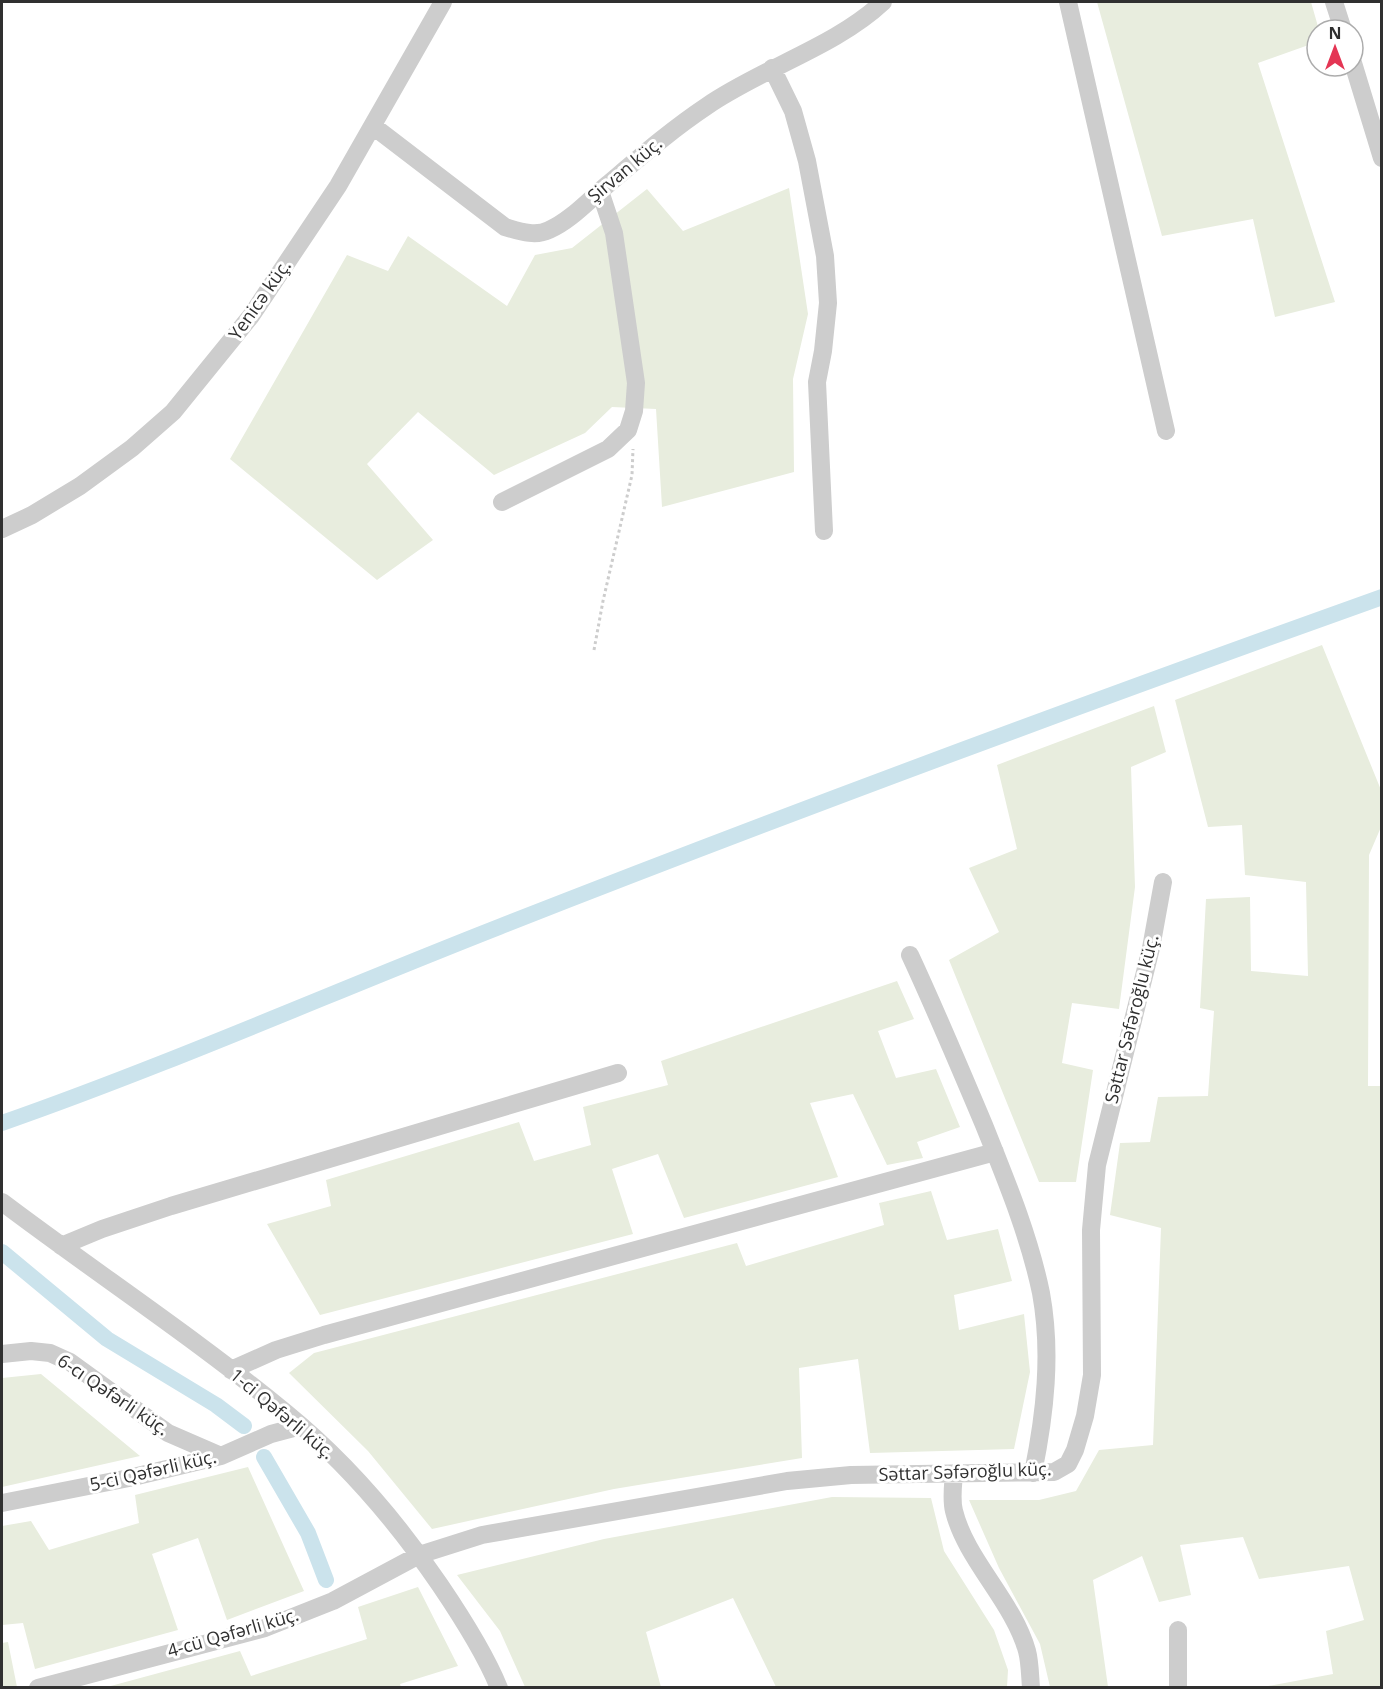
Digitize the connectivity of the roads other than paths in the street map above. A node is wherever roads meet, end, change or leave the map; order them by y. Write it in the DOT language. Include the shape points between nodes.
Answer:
graph roads {
  1 [pos="443,2"];
  2 [pos="883,2"];
  3 [pos="1068,2"];
  4 [pos="1334,2"];
  5 [pos="1339,18"];
  6 [pos="772,68"];
  7 [pos="1358,78"];
  8 [pos="374,126"];
  9 [pos="1382,159"];
  10 [pos="600,191"];
  11 [pos="1166,431"];
  12 [pos="502,502"];
  13 [pos="2,529"];
  14 [pos="824,531"];
  15 [pos="1163,882"];
  16 [pos="909,955"];
  17 [pos="618,1073"];
  18 [pos="995,1152"];
  19 [pos="2,1202"];
  20 [pos="61,1246"];
  21 [pos="2,1354"];
  22 [pos="231,1370"];
  23 [pos="301,1426"];
  24 [pos="221,1456"];
  25 [pos="1033,1473"];
  26 [pos="954,1474"];
  27 [pos="2,1503"];
  28 [pos="419,1555"];
  29 [pos="1178,1630"];
  30 [pos="38,1688"];
  31 [pos="499,1688"];
  32 [pos="1032,1688"];
  33 [pos="1178,1688"];
  1 -- 8 [label="street, Yenicə küç."];
  2 -- 6 [label="street, Şirvan küç." via="867,17"];
  3 -- 11 [label="street"];
  4 -- 5 [label="street"];
  6 -- 10 [label="street, Şirvan küç." via="708,105"];
  6 -- 14 [label="street" via="807,161 825,256 828,303 816,382"];
  7 -- 9 [label="street"];
  8 -- 10 [label="street, Şirvan küç." via="505,227 529,233 548,231"];
  8 -- 13 [label="street, Yenicə küç." via="251,316 173,412 80,486"];
  10 -- 12 [label="street" via="614,233 636,382 634,411 628,430 608,449"];
  15 -- 25 [label="street, Səttar Səfəroğlu küç." via="1151,948 1096,1165 1090,1230 1092,1376 1085,1416 1068,1464 1054,1472"];
  16 -- 18 [label="street"];
  17 -- 20 [label="street" via="171,1206"];
  18 -- 22 [label="street" via="335,1332 276,1350"];
  18 -- 25 [label="street" via="1026,1234 1041,1294 1047,1386"];
  19 -- 20 [label="street, 1-ci Qəfərli küç."];
  20 -- 22 [label="street, 1-ci Qəfərli küç."];
  21 -- 24 [label="street, 6-cı Qəfərli küç." via="50,1353 70,1362 168,1433"];
  22 -- 23 [label="street, 1-ci Qəfərli küç."];
  23 -- 24 [label="street, 5-ci Qəfərli küç." via="271,1434"];
  23 -- 28 [label="street, 1-ci Qəfərli küç." via="333,1455"];
  24 -- 27 [label="street, 5-ci Qəfərli küç."];
  25 -- 26 [label="street, Səttar Səfəroğlu küç."];
  26 -- 28 [label="street, Səttar Səfəroğlu küç." via="851,1475 787,1481 482,1535"];
  26 -- 32 [label="street" via="953,1503 962,1532 1015,1622 1027,1651"];
  28 -- 30 [label="street, 4-cü Qəfərli küç." via="342,1596 265,1628"];
  28 -- 31 [label="street, 1-ci Qəfərli küç." via="459,1613"];
  29 -- 33 [label="street"];
}
